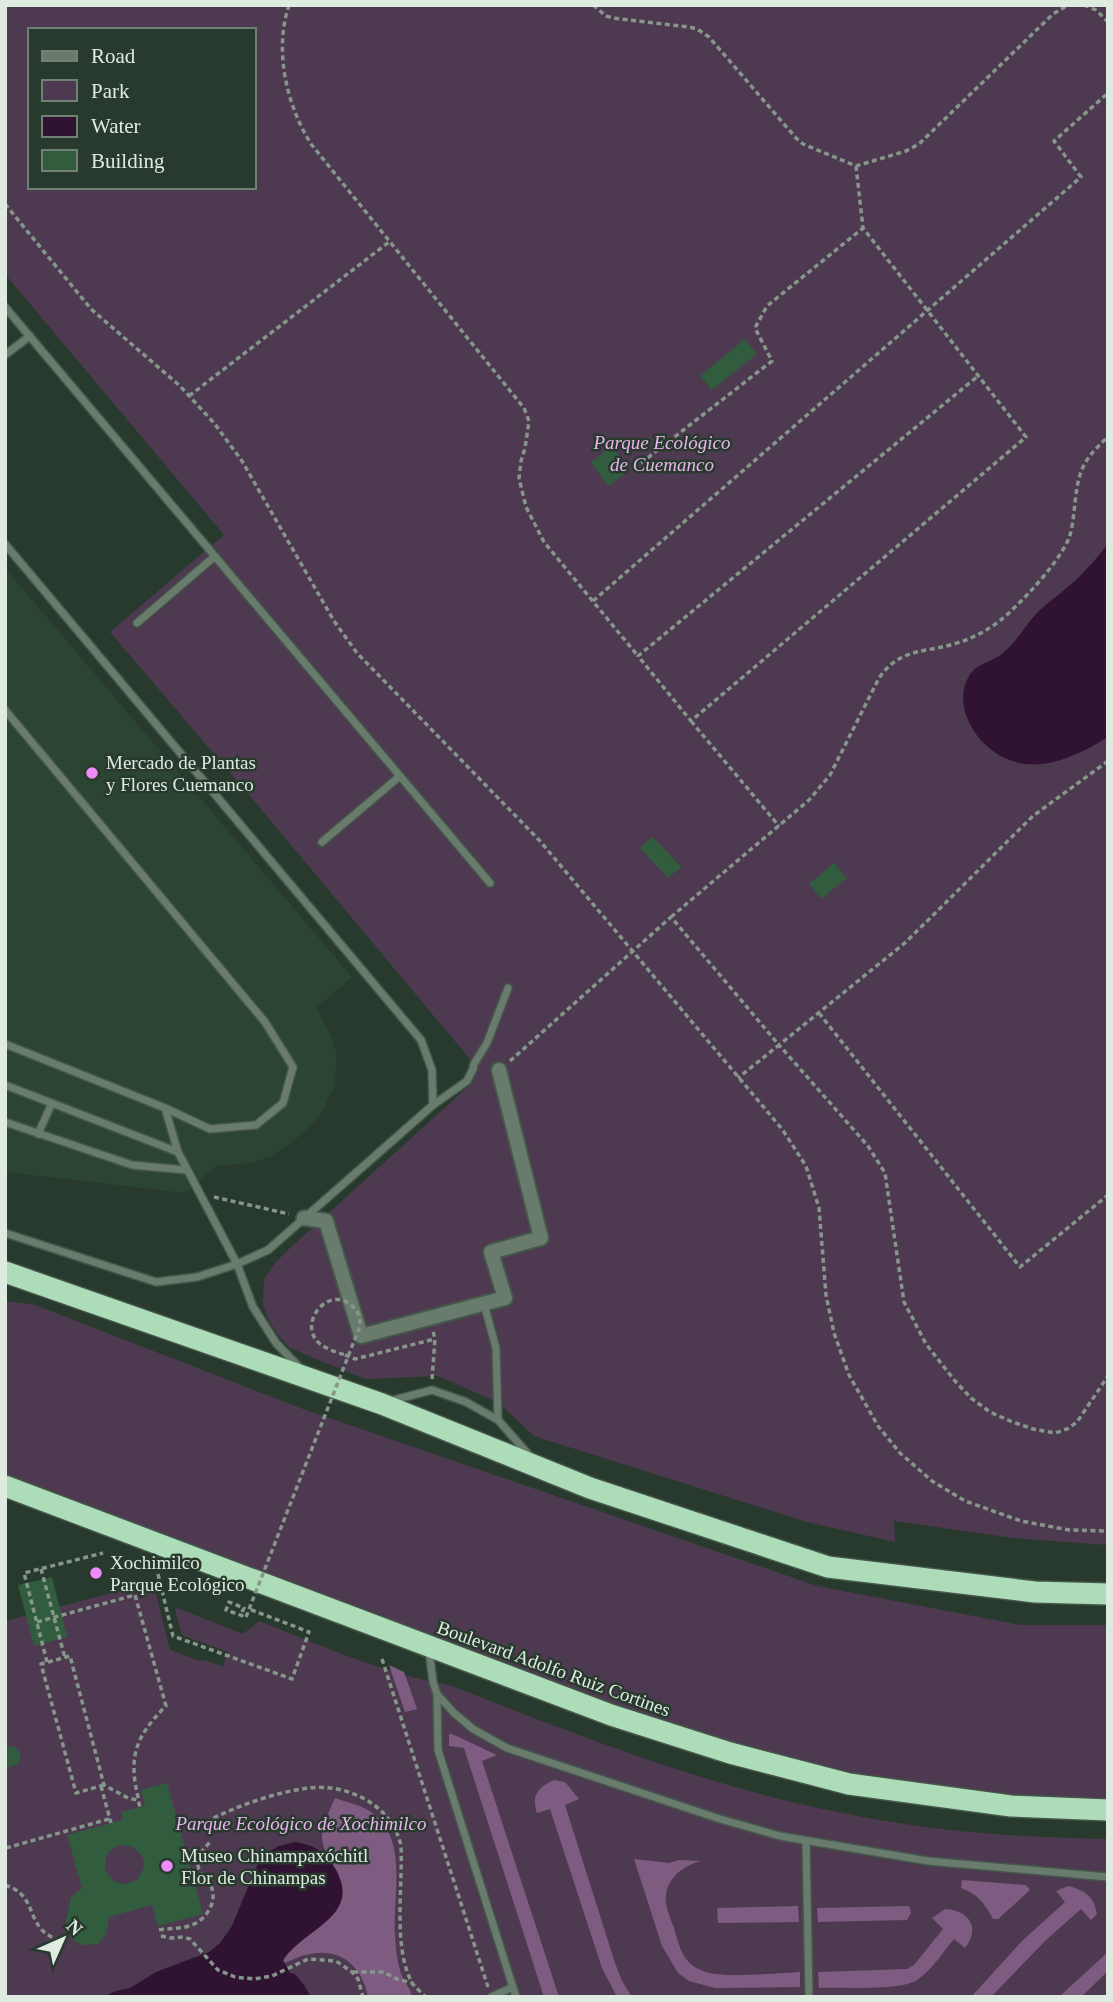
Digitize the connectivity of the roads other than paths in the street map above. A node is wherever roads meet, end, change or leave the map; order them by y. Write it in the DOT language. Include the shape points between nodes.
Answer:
graph roads {
  1 [pos="5,307"];
  2 [pos="30,336"];
  3 [pos="5,355"];
  4 [pos="5,544"];
  5 [pos="214,557"];
  6 [pos="137,623"];
  7 [pos="5,710"];
  8 [pos="400,776"];
  9 [pos="322,842"];
  10 [pos="490,883"];
  11 [pos="509,988"];
  12 [pos="5,1044"];
  13 [pos="499,1070"];
  14 [pos="5,1085"];
  15 [pos="52,1103"];
  16 [pos="433,1105"];
  17 [pos="165,1108"];
  18 [pos="5,1122"];
  19 [pos="38,1134"];
  20 [pos="178,1152"];
  21 [pos="186,1170"];
  22 [pos="304,1218"];
  23 [pos="5,1233"];
  24 [pos="237,1264"];
  25 [pos="5,1272"];
  26 [pos="484,1304"];
  27 [pos="311,1379"];
  28 [pos="383,1404"];
  29 [pos="498,1420"];
  30 [pos="538,1466"];
  31 [pos="5,1486"];
  32 [pos="1108,1594"];
  33 [pos="428,1647"];
  34 [pos="437,1694"];
  35 [pos="1108,1810"];
  36 [pos="806,1841"];
  37 [pos="1108,1877"];
  38 [pos="513,1987"];
  39 [pos="491,1997"];
  40 [pos="516,1997"];
  41 [pos="809,1997"];
  1 -- 2 [label="lane"];
  2 -- 3 [label="lane"];
  2 -- 5 [label="lane"];
  4 -- 16 [label="lane" via="421,1040 432,1070"];
  5 -- 6 [label="lane"];
  5 -- 8 [label="lane"];
  7 -- 17 [label="lane" via="265,1022 293,1067 283,1103 256,1125 210,1129"];
  8 -- 9 [label="lane"];
  8 -- 10 [label="lane"];
  11 -- 16 [label="lane" via="467,1082"];
  12 -- 17 [label="lane"];
  13 -- 26 [label="street" via="541,1238 491,1252 505,1298"];
  14 -- 15 [label="lane"];
  15 -- 19 [label="lane"];
  15 -- 20 [label="lane"];
  16 -- 22 [label="lane"];
  17 -- 20 [label="lane"];
  18 -- 19 [label="lane"];
  19 -- 21 [label="lane" via="132,1165"];
  20 -- 21 [label="lane"];
  21 -- 24 [label="lane"];
  22 -- 24 [label="lane" via="268,1250"];
  22 -- 26 [label="street" via="326,1221 361,1336"];
  23 -- 24 [label="lane" via="156,1282 197,1277"];
  24 -- 27 [label="lane" via="253,1307 276,1343"];
  25 -- 27 [label="highway"];
  26 -- 29 [label="lane" via="496,1348"];
  27 -- 28 [label="highway"];
  28 -- 29 [label="lane" via="432,1390"];
  28 -- 30 [label="highway"];
  29 -- 30 [label="lane"];
  30 -- 32 [label="highway" via="590,1488 828,1567 1035,1592"];
  31 -- 33 [label="highway, Boulevard Adolfo Ruiz Cortines"];
  33 -- 34 [label="lane"];
  33 -- 35 [label="highway, Boulevard Adolfo Ruiz Cortines" via="611,1715 849,1784 1011,1806"];
  34 -- 36 [label="lane" via="474,1729 507,1748 720,1819"];
  34 -- 38 [label="lane" via="438,1750"];
  36 -- 37 [label="lane" via="928,1861"];
  36 -- 41 [label="lane"];
  38 -- 39 [label="lane"];
  38 -- 40 [label="lane"];
}
